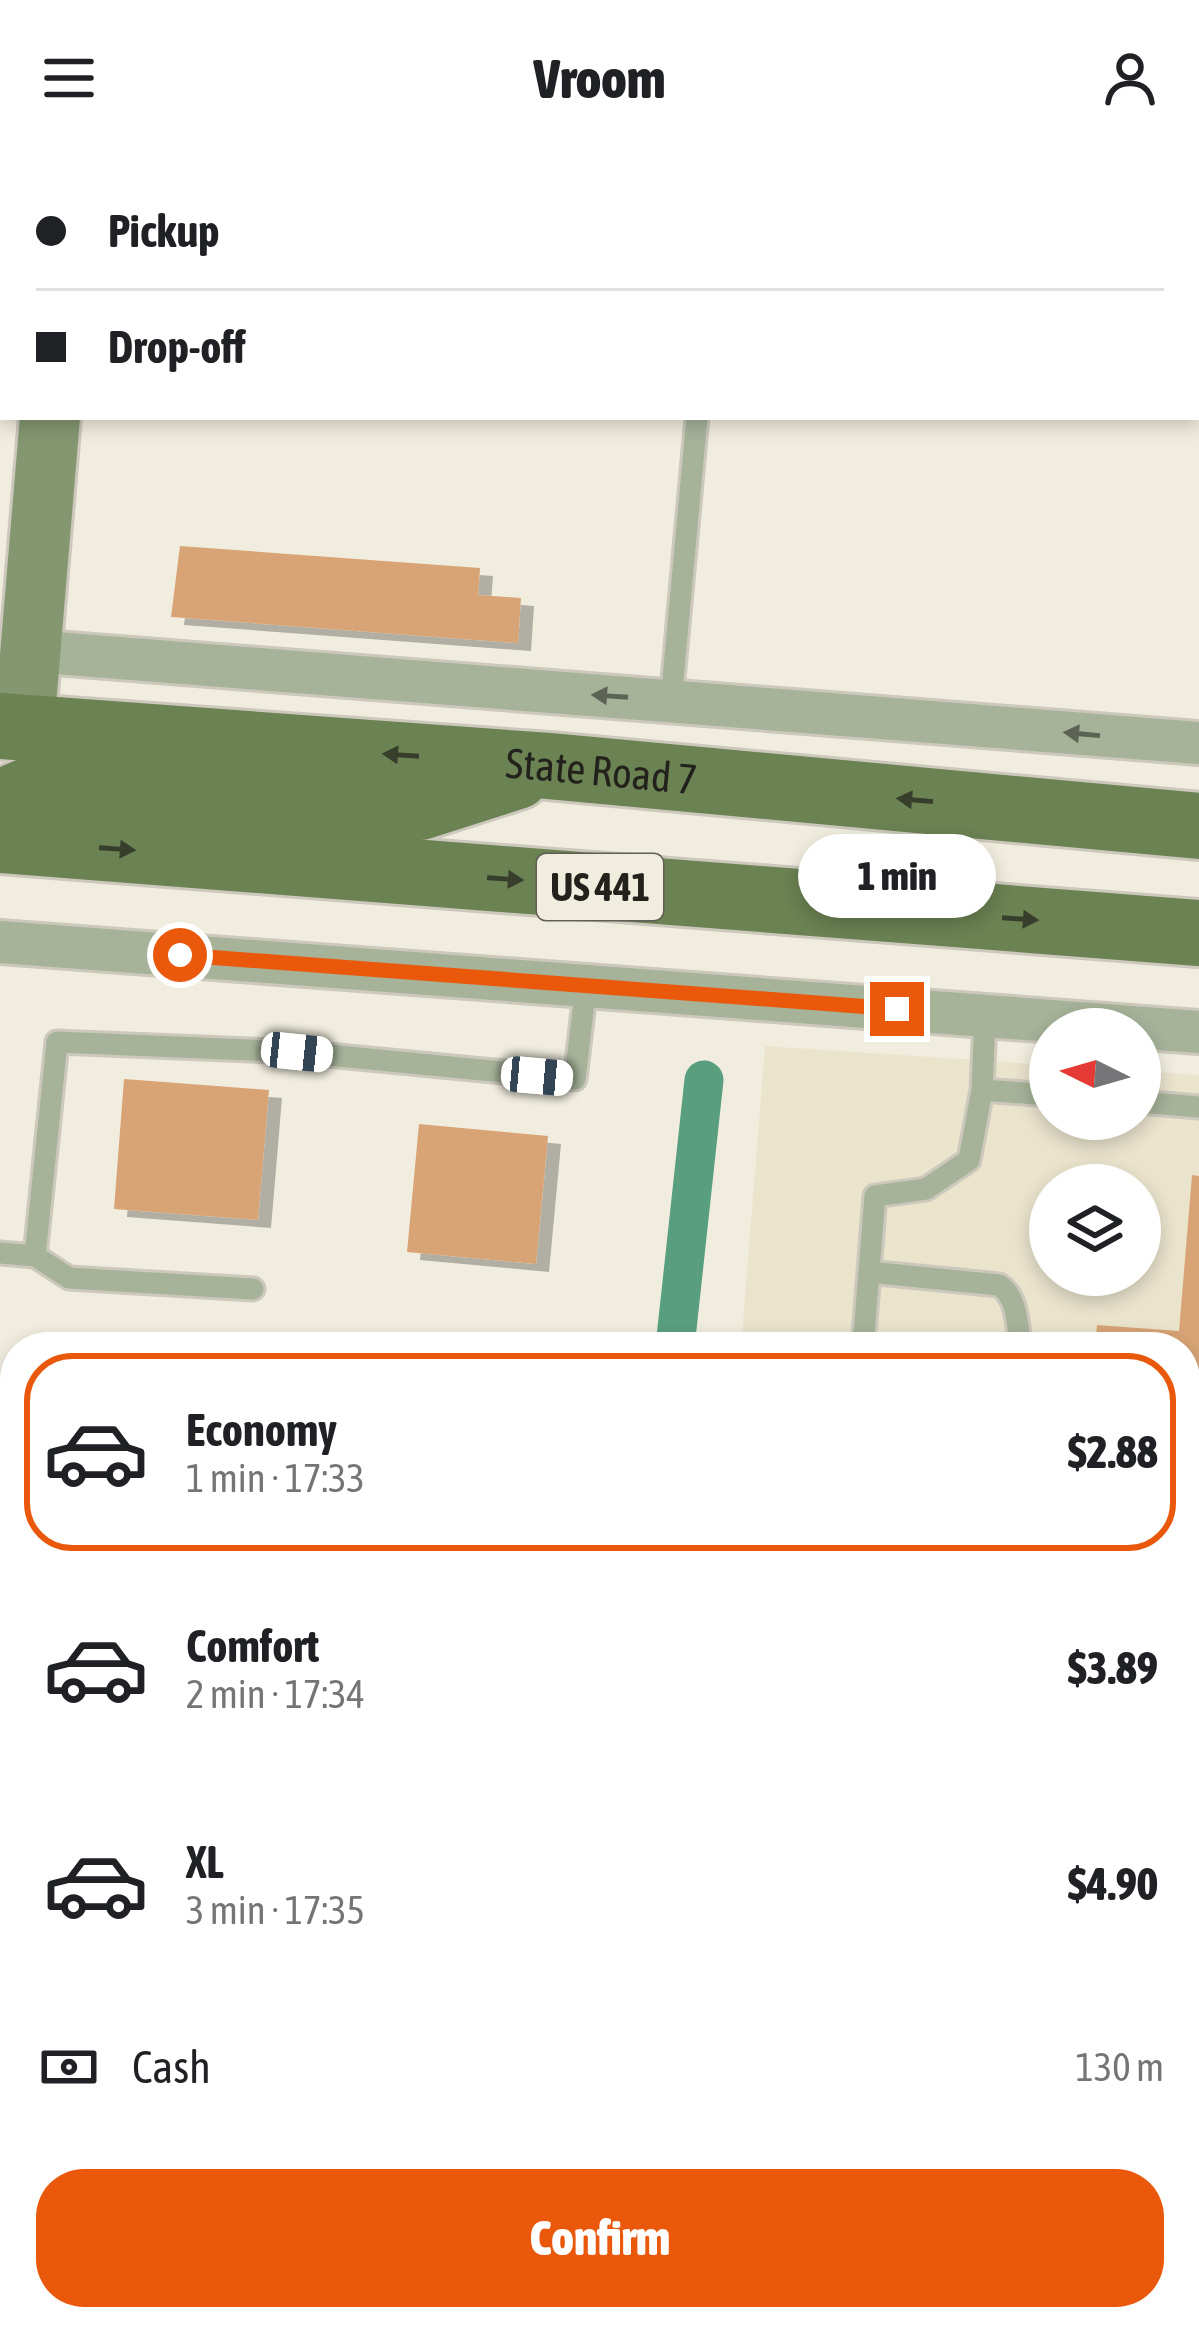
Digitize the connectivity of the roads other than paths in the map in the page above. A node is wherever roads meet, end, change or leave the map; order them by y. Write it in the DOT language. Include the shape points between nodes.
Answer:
graph roads {
  1 [pos="50,420"];
  2 [pos="697,420"];
  3 [pos="30,651"];
  4 [pos="671,701"];
  5 [pos="8,732"];
  6 [pos="1199,743"];
  7 [pos="549,766"];
  8 [pos="0,803"];
  9 [pos="1199,826"];
  10 [pos="0,840"];
  11 [pos="1199,933"];
  12 [pos="0,942"];
  13 [pos="586,985"];
  14 [pos="986,1016"];
  15 [pos="1199,1032"];
  16 [pos="982,1090"];
  17 [pos="1029,1093"];
  18 [pos="1161,1104"];
  19 [pos="1199,1107"];
  20 [pos="0,1253"];
  21 [pos="35,1256"];
  22 [pos="869,1272"];
  23 [pos="253,1288"];
  24 [pos="864,1332"];
  25 [pos="1018,1332"];
  1 -- 3 [label="street"];
  2 -- 4 [label="lane"];
  4 -- 3 [label="street, one-way"];
  3 -- 5 [label="street"];
  6 -- 4 [label="street, one-way"];
  7 -- 5 [label="main road, State Road 7, one-way"];
  7 -- 8 [label="main road" via="420,807 341,814 30,790"];
  9 -- 7 [label="main road, State Road 7, one-way"];
  10 -- 11 [label="main road, US 441, one-way"];
  12 -- 13 [label="street"];
  13 -- 14 [label="street"];
  13 -- 21 [label="lane" via="575,1079 297,1052 57,1042"];
  14 -- 15 [label="street"];
  14 -- 16 [label="lane"];
  16 -- 17 [label="lane"];
  16 -- 22 [label="lane" via="969,1160 926,1189 875,1196"];
  18 -- 19 [label="lane"];
  20 -- 21 [label="lane"];
  21 -- 23 [label="lane" via="69,1278"];
  22 -- 24 [label="lane"];
  22 -- 25 [label="lane" via="999,1285 1008,1291"];
}
